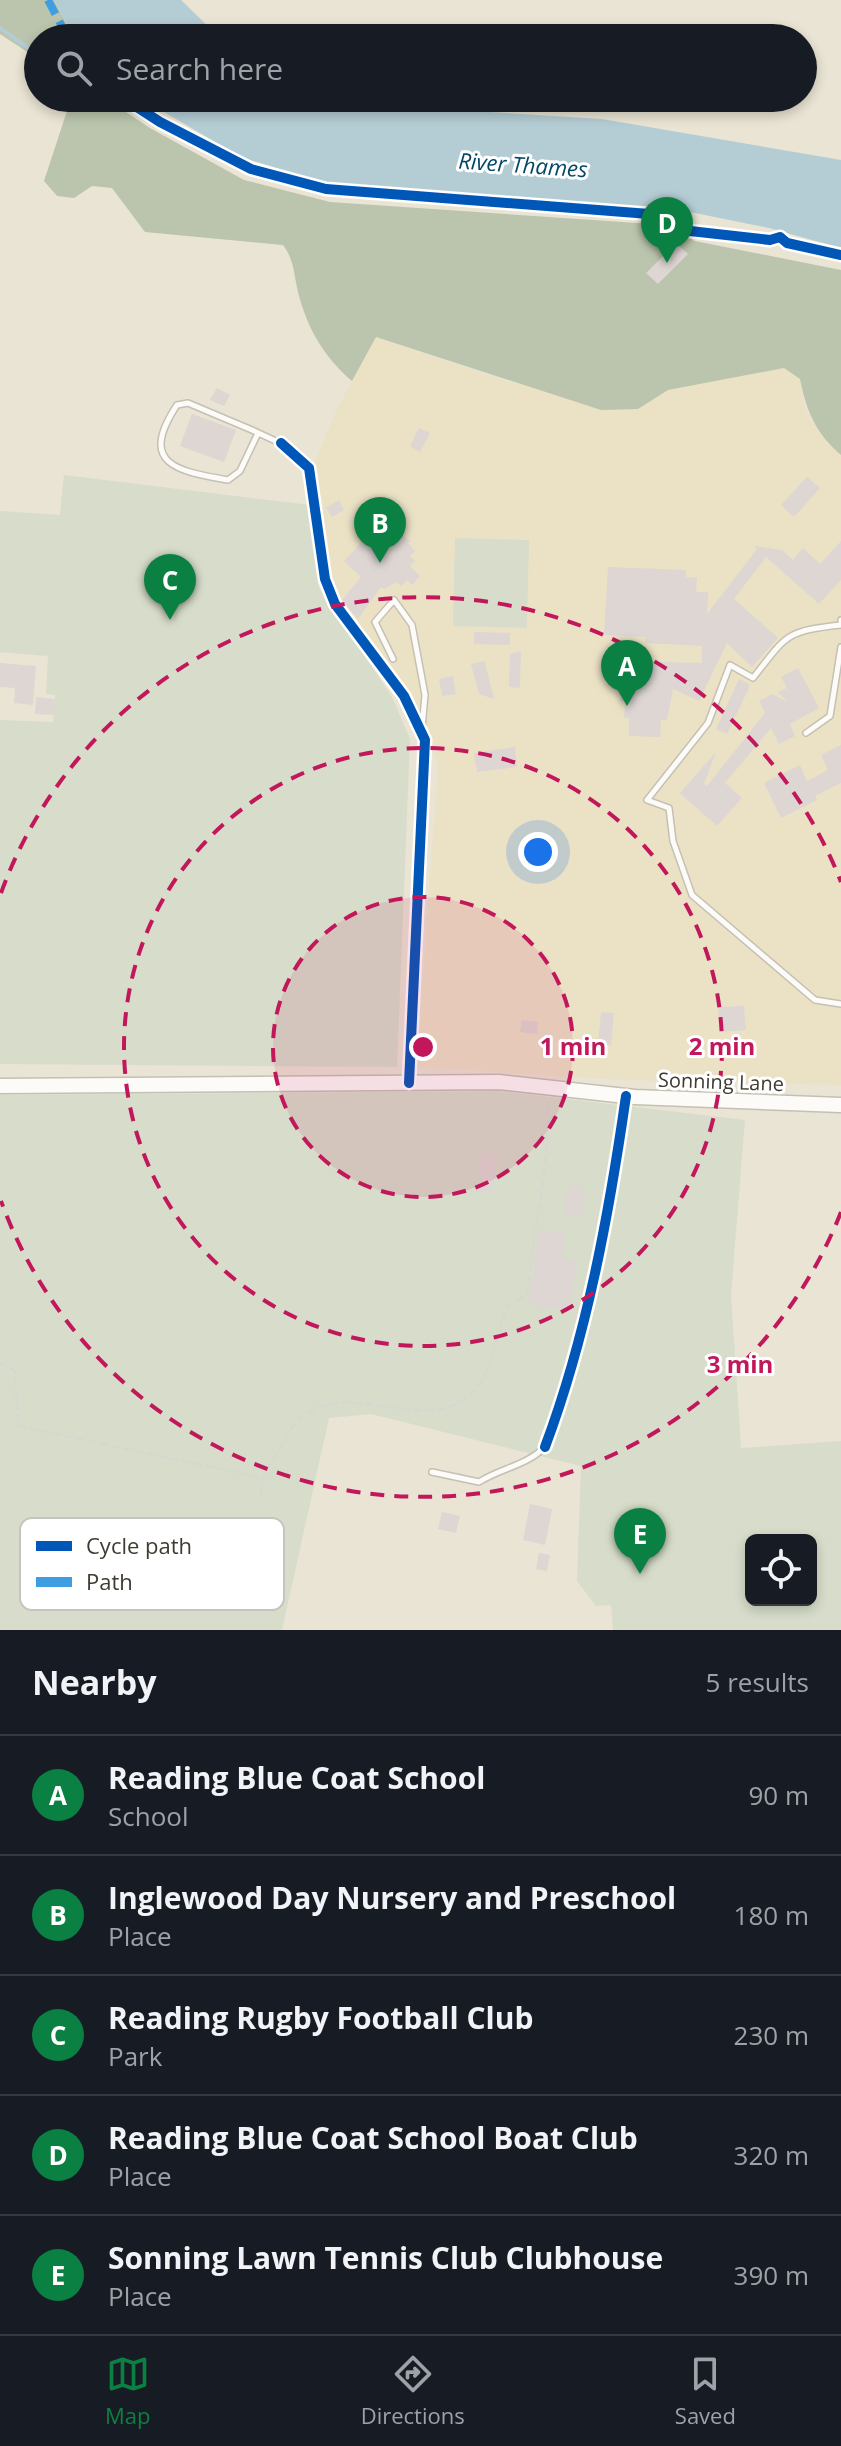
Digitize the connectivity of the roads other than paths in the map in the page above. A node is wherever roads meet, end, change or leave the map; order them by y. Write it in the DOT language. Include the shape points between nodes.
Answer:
graph roads {
  1 [pos="258,433"];
  2 [pos="281,443"];
  3 [pos="841,622"];
  4 [pos="841,647"];
  5 [pos="393,659"];
  6 [pos="806,733"];
  7 [pos="422,734"];
  8 [pos="841,1004"];
  9 [pos="409,1083"];
  10 [pos="0,1086"];
  11 [pos="626,1096"];
  12 [pos="841,1105"];
  13 [pos="545,1447"];
  14 [pos="432,1472"];
  1 -- 1 [label="lane" via="188,403 177,405 159,439 161,454 168,465 228,480 240,471"];
  1 -- 2 [label="lane"];
  2 -- 7 [label="street" via="309,468 325,579 335,604 404,696"];
  3 -- 8 [label="lane" via="785,637 753,678 730,665 708,723 647,800 669,808 673,841 692,895 815,1000"];
  4 -- 6 [label="lane" via="830,716"];
  5 -- 7 [label="lane" via="375,622 394,600 412,625 425,695"];
  7 -- 9 [label="street" via="425,770"];
  9 -- 10 [label="main road, Sonning Lane"];
  9 -- 11 [label="main road, Sonning Lane" via="499,1082"];
  11 -- 12 [label="main road, Sonning Lane"];
  11 -- 13 [label="street" via="598,1253 566,1391"];
  13 -- 14 [label="lane" via="530,1461 479,1482"];
}
